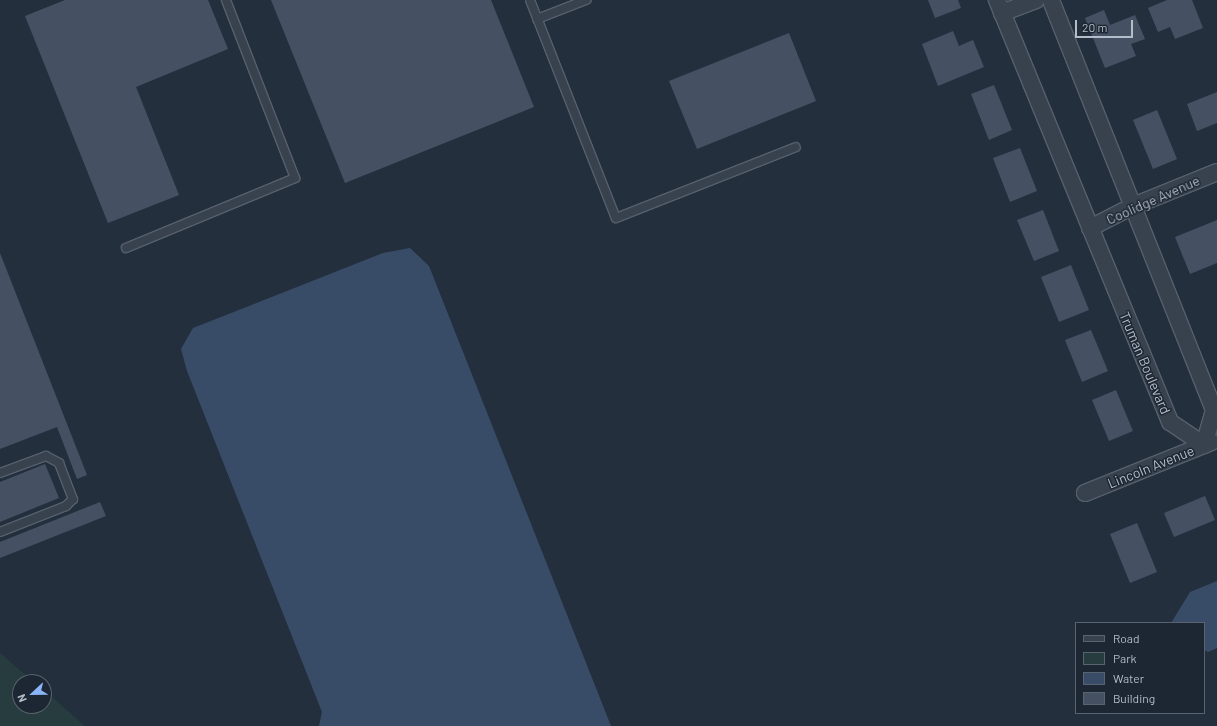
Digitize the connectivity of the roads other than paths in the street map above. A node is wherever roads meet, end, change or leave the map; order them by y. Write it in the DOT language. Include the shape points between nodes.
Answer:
graph roads {
  1 [pos="226,0"];
  2 [pos="530,0"];
  3 [pos="586,0"];
  4 [pos="1036,0"];
  5 [pos="1050,0"];
  6 [pos="1000,6"];
  7 [pos="537,19"];
  8 [pos="796,147"];
  9 [pos="1217,172"];
  10 [pos="1131,207"];
  11 [pos="1090,228"];
  12 [pos="126,248"];
  13 [pos="1210,443"];
  14 [pos="0,474"];
  15 [pos="1085,493"];
  16 [pos="0,532"];
  1 -- 12 [label="lane" via="295,178"];
  2 -- 7 [label="lane"];
  3 -- 7 [label="lane"];
  4 -- 6 [label="street"];
  5 -- 10 [label="street"];
  6 -- 11 [label="street, Truman Boulevard"];
  7 -- 8 [label="lane" via="616,218"];
  9 -- 10 [label="street, Coolidge Avenue"];
  10 -- 11 [label="street, Coolidge Avenue"];
  10 -- 13 [label="street" via="1214,410"];
  11 -- 13 [label="street, Truman Boulevard" via="1170,422"];
  13 -- 15 [label="street, Lincoln Avenue"];
  14 -- 16 [label="lane" via="46,456 58,462 73,499 66,506"];
}
